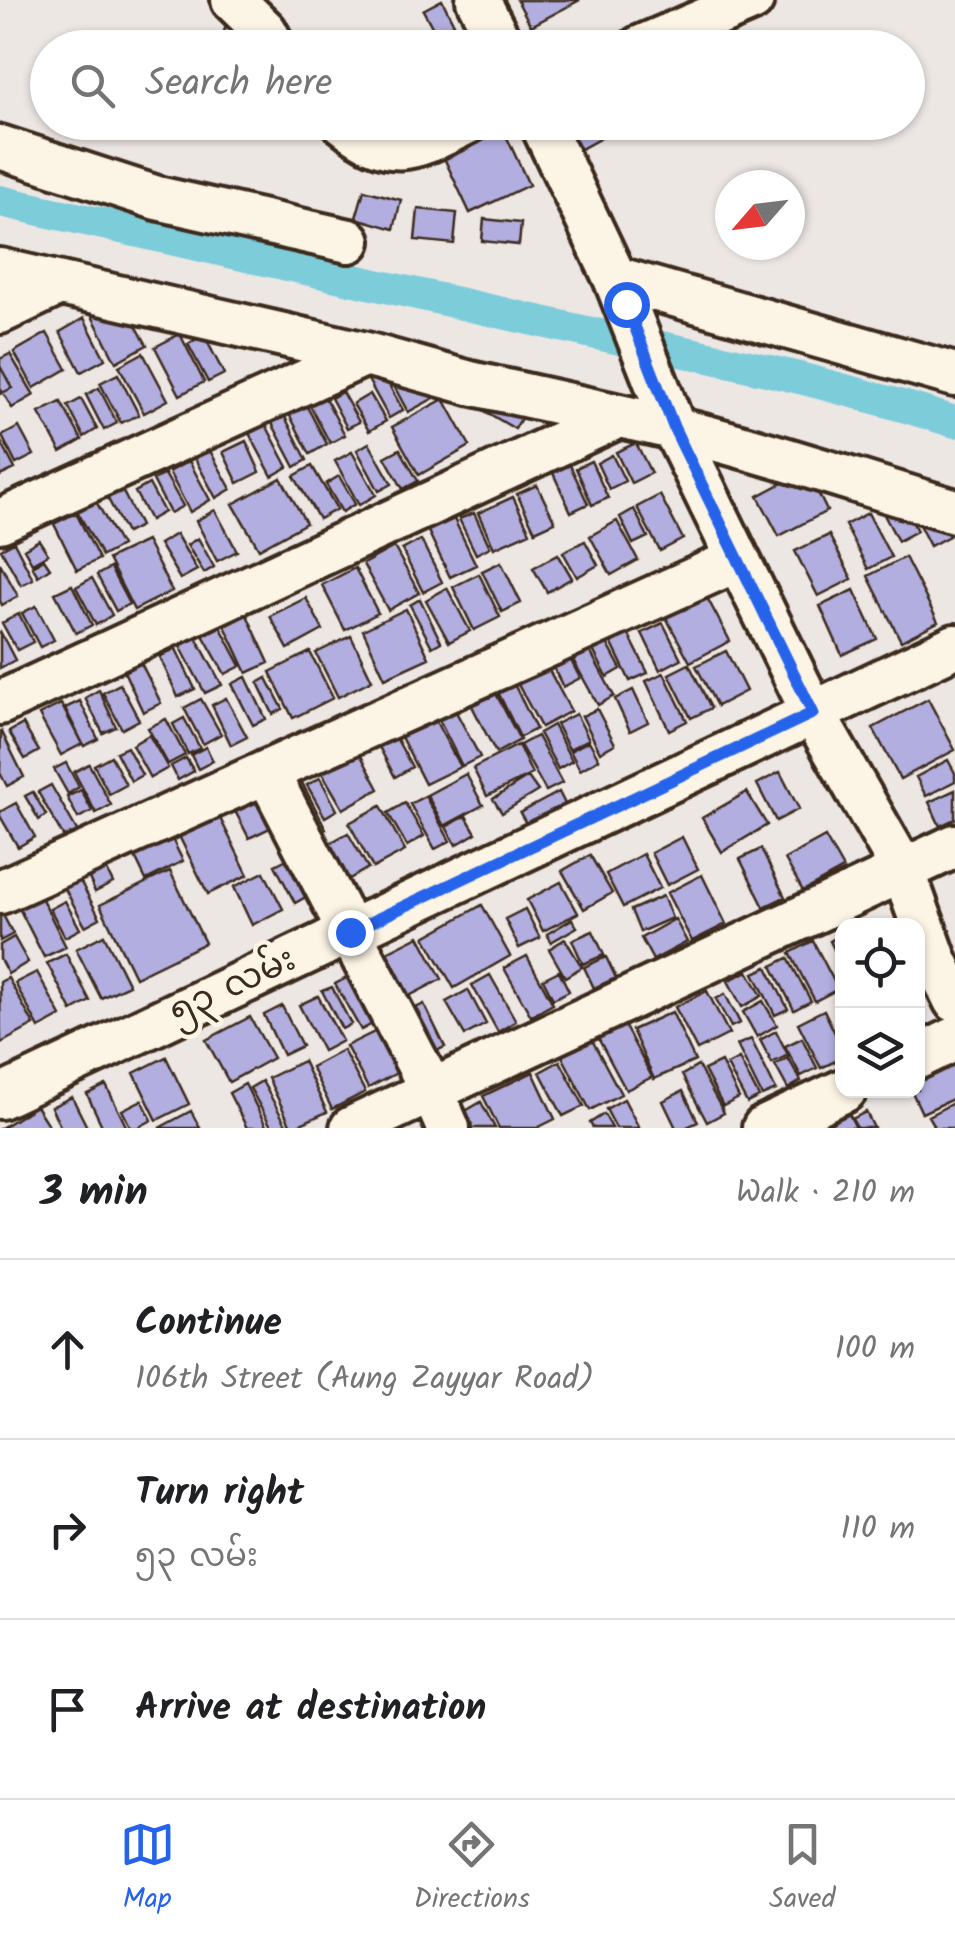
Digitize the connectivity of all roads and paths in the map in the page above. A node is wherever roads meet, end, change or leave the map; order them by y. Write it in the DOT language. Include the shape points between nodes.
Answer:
graph roads {
  1 [pos="233,0"];
  2 [pos="478,0"];
  3 [pos="747,1"];
  4 [pos="262,30"];
  5 [pos="494,30"];
  6 [pos="680,30"];
  7 [pos="366,140"];
  8 [pos="431,140"];
  9 [pos="549,140"];
  10 [pos="0,146"];
  11 [pos="350,241"];
  12 [pos="0,270"];
  13 [pos="59,284"];
  14 [pos="620,291"];
  15 [pos="0,312"];
  16 [pos="366,354"];
  17 [pos="955,374"];
  18 [pos="619,416"];
  19 [pos="669,416"];
  20 [pos="955,510"];
  21 [pos="0,521"];
  22 [pos="737,560"];
  23 [pos="955,646"];
  24 [pos="0,703"];
  25 [pos="813,713"];
  26 [pos="267,772"];
  27 [pos="955,846"];
  28 [pos="903,870"];
  29 [pos="0,892"];
  30 [pos="350,932"];
  31 [pos="955,1000"];
  32 [pos="955,1039"];
  33 [pos="925,1054"];
  34 [pos="835,1094"];
  35 [pos="0,1097"];
  36 [pos="440,1109"];
  37 [pos="352,1128"];
  38 [pos="764,1128"];
  1 -- 4 [label="street"];
  2 -- 5 [label="street"];
  3 -- 6 [label="street"];
  7 -- 8 [label="street" via="398,150"];
  9 -- 14 [label="street"];
  10 -- 11 [label="street" via="158,198"];
  12 -- 13 [label="street"];
  13 -- 15 [label="street"];
  13 -- 16 [label="street"];
  14 -- 17 [label="street"];
  14 -- 19 [label="street"];
  16 -- 18 [label="street"];
  16 -- 21 [label="street"];
  18 -- 19 [label="street"];
  18 -- 24 [label="street"];
  19 -- 20 [label="street"];
  19 -- 22 [label="street"];
  22 -- 25 [label="street"];
  22 -- 26 [label="street"];
  23 -- 25 [label="street, ၅၃ လမ်း"];
  25 -- 28 [label="street"];
  25 -- 30 [label="street, ၅၃ လမ်း"];
  26 -- 29 [label="street"];
  26 -- 30 [label="street"];
  27 -- 28 [label="street"];
  28 -- 31 [label="street"];
  28 -- 36 [label="street"];
  30 -- 35 [label="street, ၅၃ လမ်း"];
  30 -- 36 [label="street"];
  32 -- 33 [label="street"];
  34 -- 38 [label="street"];
  36 -- 37 [label="street"];
}
